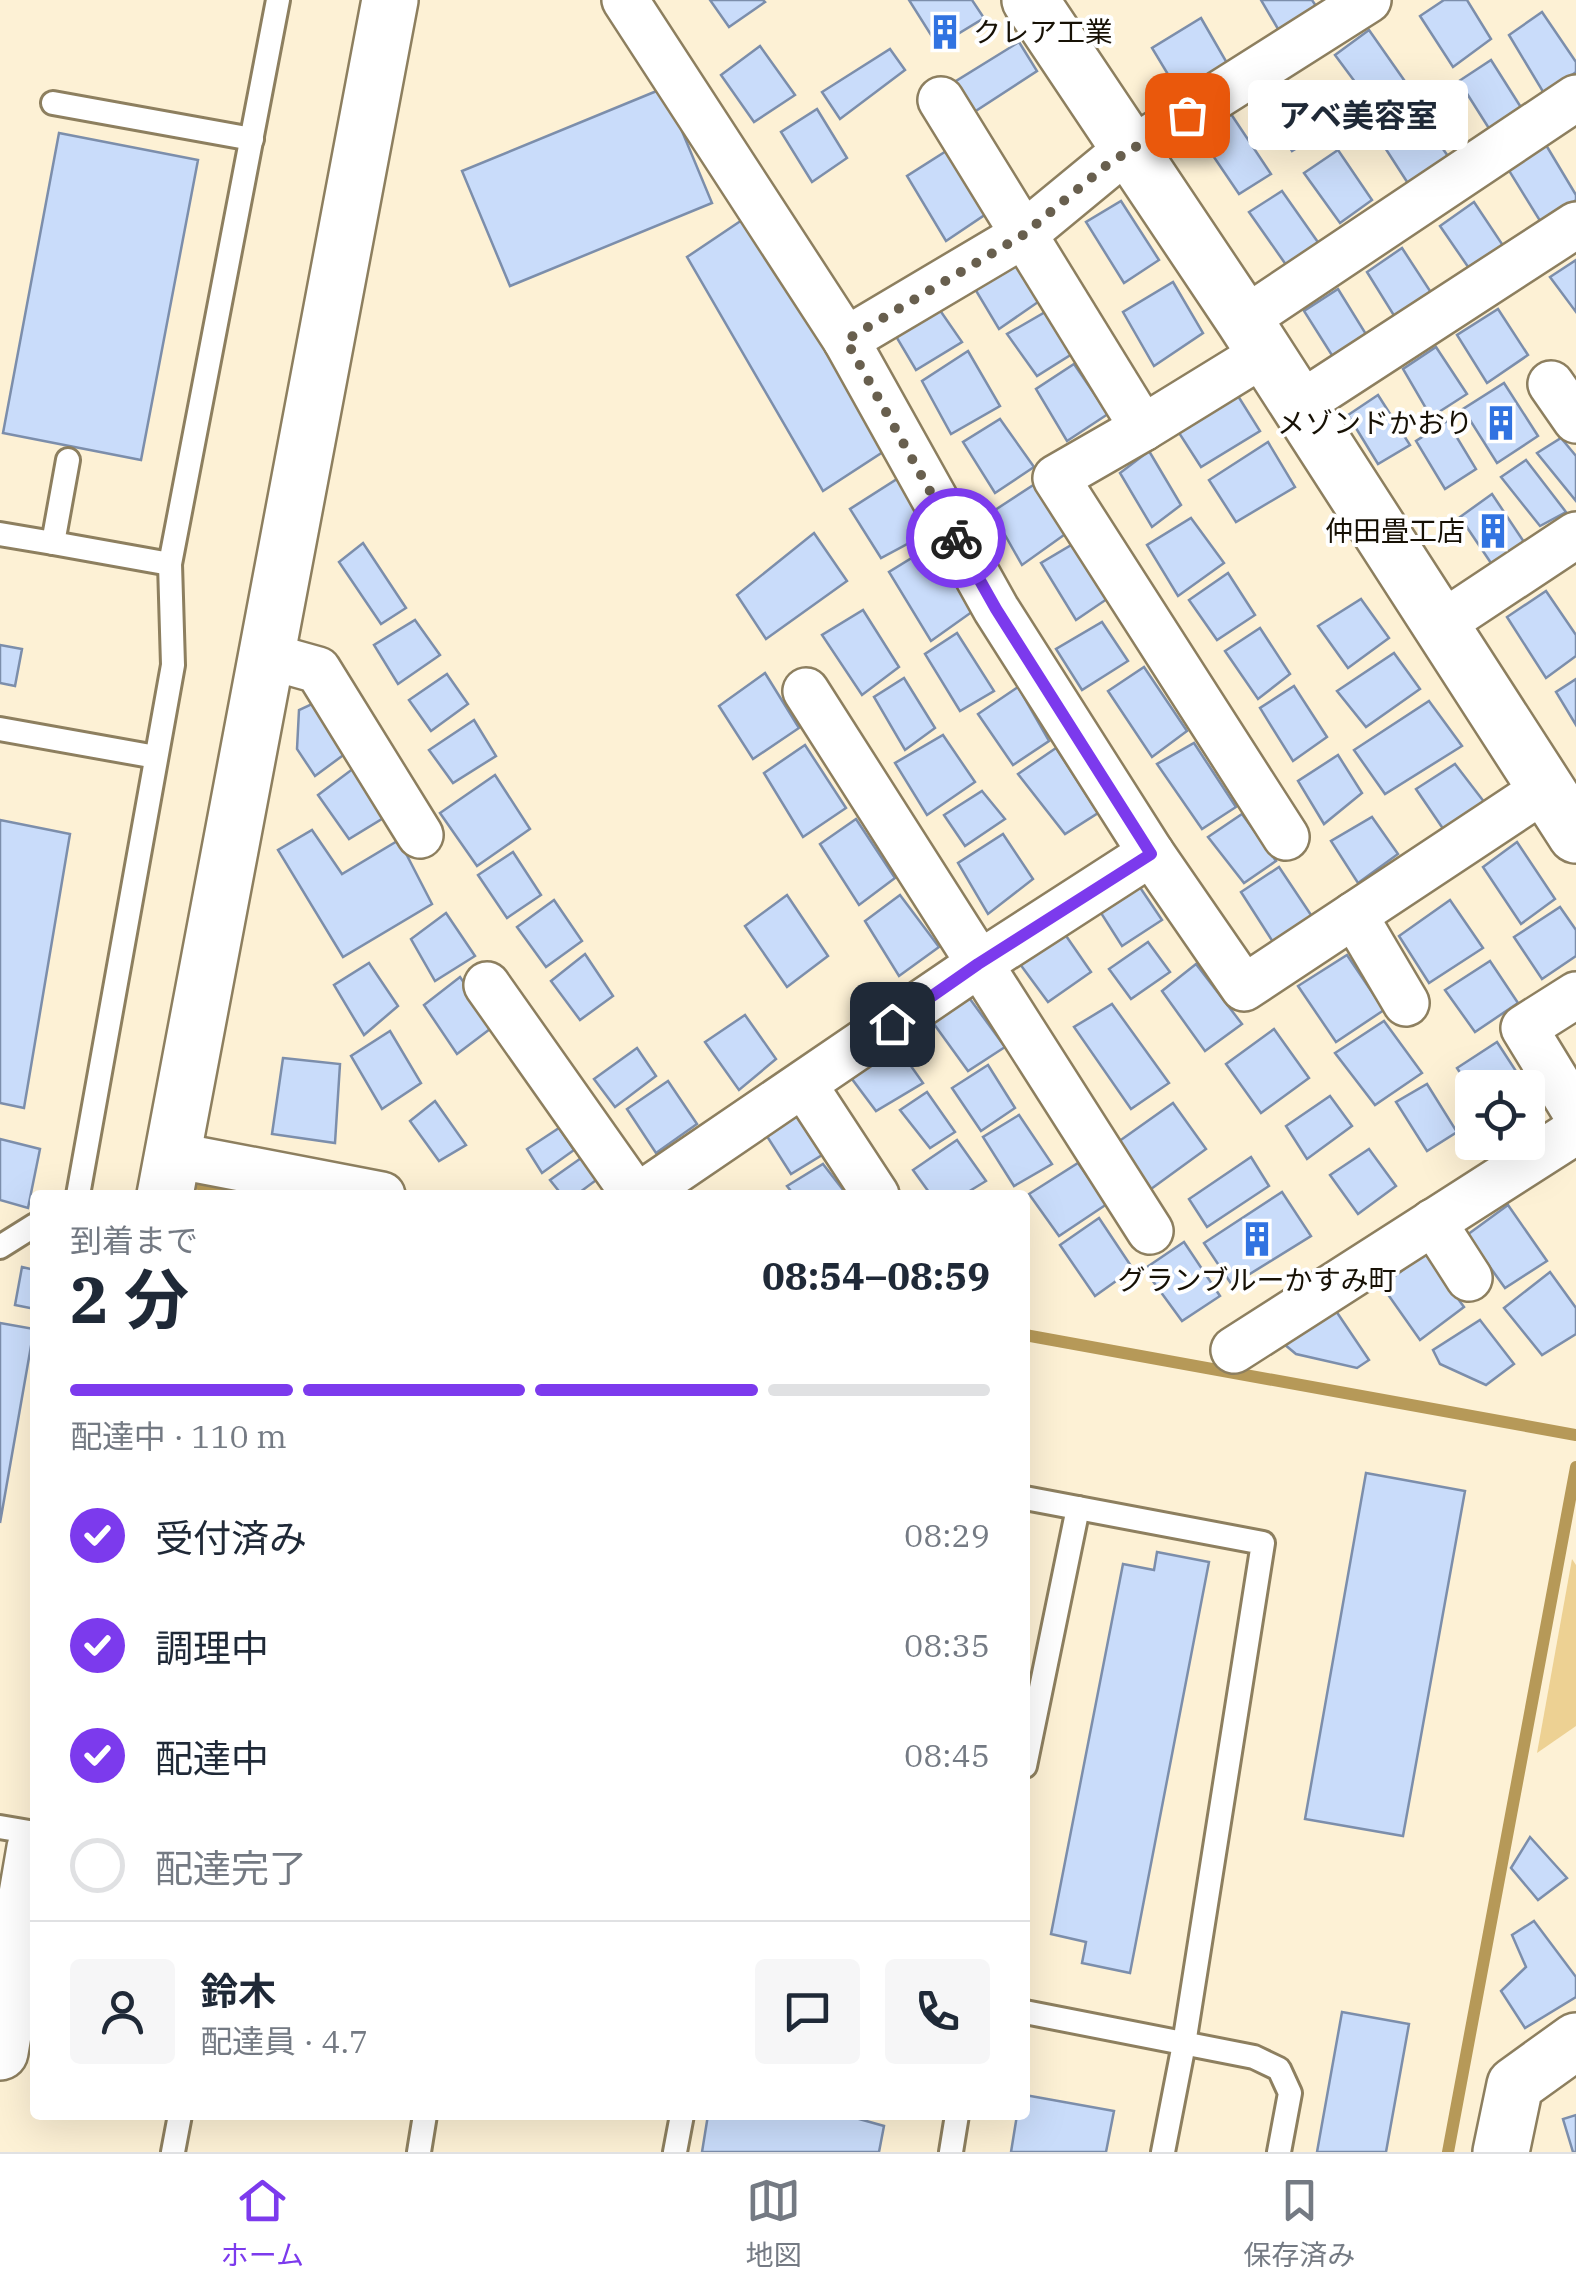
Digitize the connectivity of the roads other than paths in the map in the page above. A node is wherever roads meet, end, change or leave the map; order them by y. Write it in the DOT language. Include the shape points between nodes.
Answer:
graph roads {
  1 [pos="278,0"];
  2 [pos="390,0"];
  3 [pos="626,0"];
  4 [pos="1031,0"];
  5 [pos="1368,0"];
  6 [pos="1576,98"];
  7 [pos="941,100"];
  8 [pos="54,103"];
  9 [pos="252,139"];
  10 [pos="1130,151"];
  11 [pos="1576,225"];
  12 [pos="1023,235"];
  13 [pos="1254,336"];
  14 [pos="846,340"];
  15 [pos="1299,406"];
  16 [pos="1143,428"];
  17 [pos="68,460"];
  18 [pos="0,534"];
  19 [pos="1576,535"];
  20 [pos="53,543"];
  21 [pos="170,564"];
  22 [pos="1440,624"];
  23 [pos="290,662"];
  24 [pos="806,691"];
  25 [pos="0,730"];
  26 [pos="156,757"];
  27 [pos="1546,788"];
  28 [pos="420,835"];
  29 [pos="1576,835"];
  30 [pos="1286,837"];
  31 [pos="1151,854"];
  32 [pos="1354,915"];
  33 [pos="978,964"];
  34 [pos="487,985"];
  35 [pos="1576,995"];
  36 [pos="1406,1003"];
  37 [pos="804,1085"];
  38 [pos="1576,1113"];
  39 [pos="1576,1131"];
  40 [pos="169,1175"];
  41 [pos="79,1190"];
  42 [pos="329,1190"];
  43 [pos="633,1190"];
  44 [pos="645,1190"];
  45 [pos="873,1190"];
  46 [pos="1432,1222"];
  47 [pos="30,1229"];
  48 [pos="1150,1231"];
  49 [pos="0,1246"];
  50 [pos="1469,1278"];
  51 [pos="1234,1350"];
  52 [pos="1030,1499"];
  53 [pos="1078,1508"];
  54 [pos="1030,1742"];
  55 [pos="0,1827"];
  56 [pos="30,1832"];
  57 [pos="30,1877"];
  58 [pos="1030,2013"];
  59 [pos="1576,2041"];
  60 [pos="1184,2044"];
  61 [pos="0,2052"];
  62 [pos="179,2120"];
  63 [pos="424,2120"];
  64 [pos="681,2120"];
  65 [pos="956,2120"];
  66 [pos="173,2152"];
  67 [pos="419,2152"];
  68 [pos="675,2152"];
  69 [pos="951,2152"];
  70 [pos="1163,2152"];
  71 [pos="1279,2152"];
  72 [pos="1501,2152"];
  1 -- 9 [label="lane"];
  2 -- 23 [label="street"];
  3 -- 14 [label="street"];
  4 -- 10 [label="street"];
  5 -- 10 [label="street"];
  6 -- 13 [label="street"];
  7 -- 12 [label="street"];
  8 -- 9 [label="lane"];
  9 -- 21 [label="lane"];
  10 -- 12 [label="street"];
  10 -- 13 [label="street"];
  11 -- 15 [label="street"];
  12 -- 14 [label="street"];
  12 -- 16 [label="street"];
  13 -- 15 [label="street"];
  13 -- 16 [label="street"];
  14 -- 31 [label="street" via="996,609"];
  15 -- 22 [label="street"];
  16 -- 30 [label="street" via="1056,478"];
  17 -- 20 [label="lane"];
  18 -- 20 [label="lane"];
  19 -- 22 [label="street"];
  20 -- 21 [label="lane"];
  21 -- 26 [label="lane" via="173,664"];
  22 -- 27 [label="street"];
  23 -- 28 [label="street"];
  23 -- 40 [label="street"];
  24 -- 33 [label="street"];
  25 -- 26 [label="lane"];
  26 -- 41 [label="lane"];
  27 -- 29 [label="street"];
  27 -- 32 [label="street"];
  31 -- 32 [label="street" via="1244,988"];
  31 -- 33 [label="street"];
  32 -- 36 [label="street"];
  33 -- 37 [label="street"];
  33 -- 48 [label="street"];
  34 -- 43 [label="street"];
  35 -- 38 [label="street" via="1524,1028"];
  37 -- 44 [label="street"];
  37 -- 45 [label="street"];
  39 -- 46 [label="street"];
  40 -- 42 [label="street"];
  46 -- 50 [label="street"];
  46 -- 51 [label="street"];
  47 -- 49 [label="lane"];
  52 -- 53 [label="lane"];
  53 -- 54 [label="lane"];
  53 -- 60 [label="lane" via="1263,1543"];
  55 -- 56 [label="lane"];
  57 -- 61 [label="street"];
  58 -- 60 [label="lane"];
  59 -- 72 [label="street" via="1515,2084"];
  60 -- 70 [label="lane"];
  60 -- 71 [label="lane" via="1254,2057 1280,2069 1290,2092"];
  62 -- 66 [label="lane"];
  63 -- 67 [label="lane"];
  64 -- 68 [label="lane"];
  65 -- 69 [label="lane"];
}
